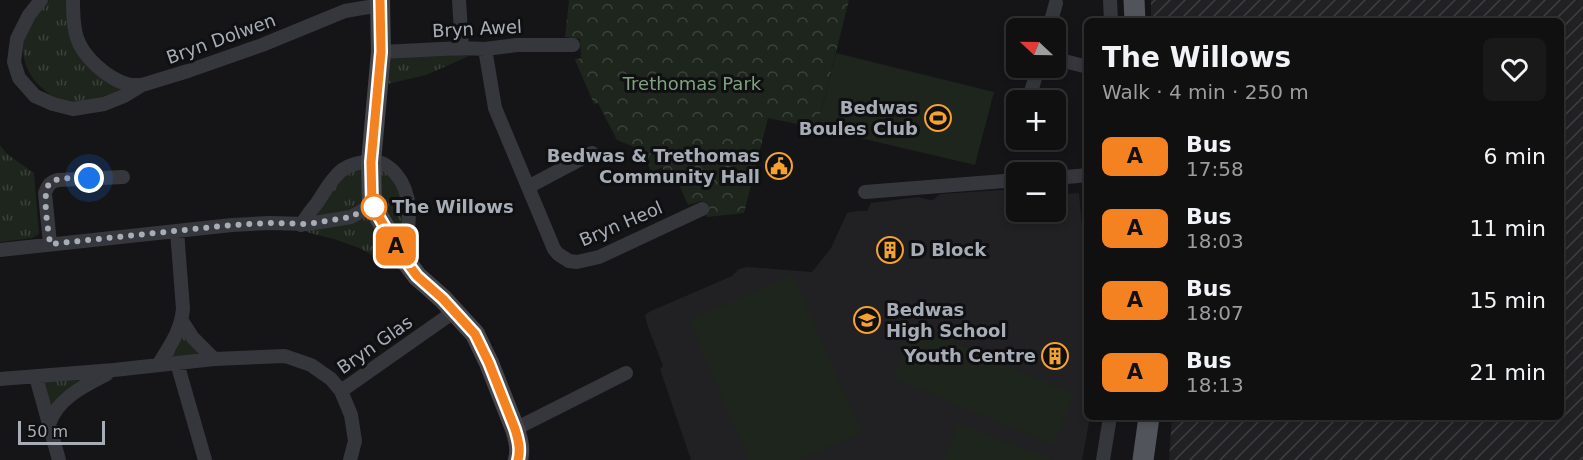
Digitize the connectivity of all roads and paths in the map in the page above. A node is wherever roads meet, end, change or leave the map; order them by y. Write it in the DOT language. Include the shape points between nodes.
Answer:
graph roads {
  1 [pos="41,0"];
  2 [pos="73,0"];
  3 [pos="459,0"];
  4 [pos="1110,0"];
  5 [pos="1134,0"];
  6 [pos="380,2"];
  7 [pos="1056,3"];
  8 [pos="1052,18"];
  9 [pos="1111,18"];
  10 [pos="1134,18"];
  11 [pos="573,45"];
  12 [pos="462,48"];
  13 [pos="485,49"];
  14 [pos="381,52"];
  15 [pos="1066,62"];
  16 [pos="1084,66"];
  17 [pos="142,85"];
  18 [pos="592,153"];
  19 [pos="371,162"];
  20 [pos="1084,176"];
  21 [pos="1066,177"];
  22 [pos="118,180"];
  23 [pos="1006,181"];
  24 [pos="528,187"];
  25 [pos="864,192"];
  26 [pos="372,205"];
  27 [pos="702,209"];
  28 [pos="301,225"];
  29 [pos="177,231"];
  30 [pos="50,244"];
  31 [pos="0,250"];
  32 [pos="404,258"];
  33 [pos="455,311"];
  34 [pos="182,321"];
  35 [pos="214,359"];
  36 [pos="177,363"];
  37 [pos="158,365"];
  38 [pos="114,370"];
  39 [pos="626,373"];
  40 [pos="36,377"];
  41 [pos="0,379"];
  42 [pos="341,391"];
  43 [pos="1110,420"];
  44 [pos="1149,420"];
  45 [pos="49,424"];
  46 [pos="515,429"];
  47 [pos="59,460"];
  48 [pos="205,460"];
  49 [pos="350,460"];
  50 [pos="518,460"];
  51 [pos="1103,460"];
  52 [pos="1143,460"];
  1 -- 17 [label="street, Bryn Dolwen" via="17,39 14,62 20,78 35,96 73,109 104,104"];
  2 -- 17 [label="street" via="77,38 87,56 115,79"];
  3 -- 12 [label="street"];
  4 -- 9 [label="street"];
  5 -- 10 [label="main road"];
  6 -- 14 [label="street"];
  6 -- 17 [label="street, Bryn Dolwen" via="345,11 262,45"];
  7 -- 8 [label="street"];
  11 -- 13 [label="street, Bryn Awel"];
  12 -- 13 [label="street, Bryn Awel"];
  12 -- 14 [label="street, Bryn Awel"];
  13 -- 24 [label="street, Bryn Heol" via="495,108"];
  14 -- 19 [label="street"];
  15 -- 16 [label="street"];
  18 -- 24 [label="street"];
  19 -- 26 [label="street"];
  19 -- 28 [label="street" via="354,163 329,182"];
  19 -- 32 [label="street" via="381,163 394,172 408,194 410,216"];
  20 -- 21 [label="street"];
  22 -- 30 [label="street" via="51,182 45,193"];
  23 -- 25 [label="street"];
  24 -- 27 [label="street, Bryn Heol" via="554,249 562,258 577,262 599,257"];
  26 -- 28 [label="street" via="351,217"];
  26 -- 32 [label="street"];
  28 -- 29 [label="street" via="269,223"];
  29 -- 30 [label="street"];
  29 -- 34 [label="street"];
  30 -- 31 [label="street"];
  32 -- 33 [label="street" via="417,276"];
  33 -- 42 [label="street, Bryn Glas"];
  33 -- 46 [label="street" via="475,334"];
  34 -- 35 [label="street"];
  34 -- 37 [label="street"];
  35 -- 36 [label="street, Bryn Glas"];
  35 -- 42 [label="street, Bryn Glas" via="285,356 311,365"];
  36 -- 37 [label="street, Bryn Glas"];
  36 -- 48 [label="street"];
  37 -- 38 [label="street, Bryn Glas"];
  38 -- 40 [label="street, Bryn Glas"];
  38 -- 45 [label="street, Bryn Glas" via="66,399"];
  39 -- 46 [label="street"];
  40 -- 41 [label="street, Bryn Glas"];
  40 -- 45 [label="street"];
  42 -- 49 [label="street" via="351,415 355,441"];
  43 -- 51 [label="street"];
  44 -- 52 [label="main road"];
  45 -- 47 [label="street"];
  46 -- 50 [label="street"];
}
